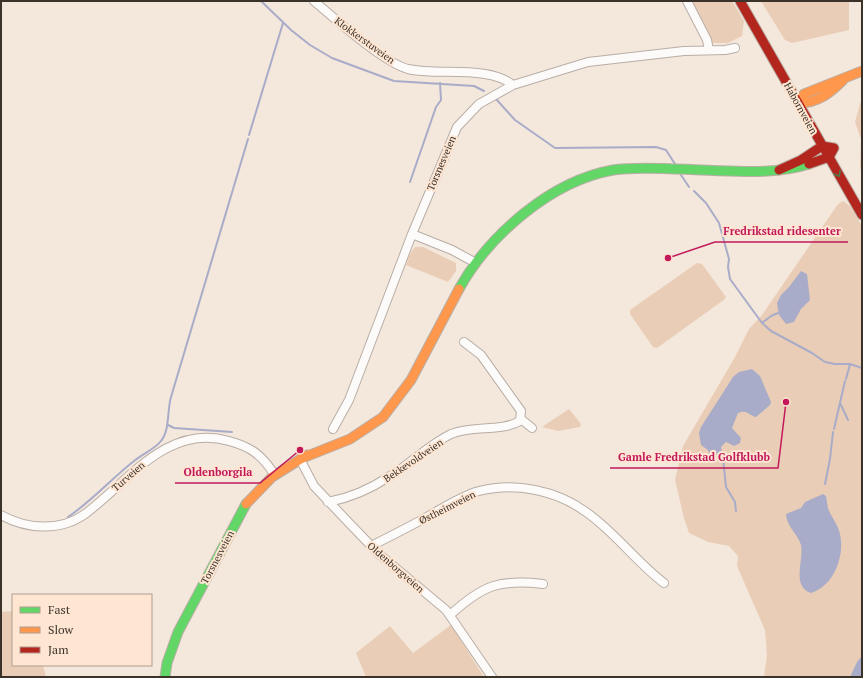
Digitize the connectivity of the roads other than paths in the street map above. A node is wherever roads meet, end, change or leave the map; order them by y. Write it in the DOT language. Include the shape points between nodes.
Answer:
graph roads {
  1 [pos="314,1"];
  2 [pos="686,1"];
  3 [pos="740,1"];
  4 [pos="748,1"];
  5 [pos="734,48"];
  6 [pos="709,50"];
  7 [pos="787,64"];
  8 [pos="862,71"];
  9 [pos="843,80"];
  10 [pos="513,85"];
  11 [pos="803,91"];
  12 [pos="799,103"];
  13 [pos="810,105"];
  14 [pos="822,146"];
  15 [pos="834,148"];
  16 [pos="829,157"];
  17 [pos="779,170"];
  18 [pos="862,199"];
  19 [pos="862,215"];
  20 [pos="412,234"];
  21 [pos="476,263"];
  22 [pos="464,342"];
  23 [pos="521,419"];
  24 [pos="532,428"];
  25 [pos="333,429"];
  26 [pos="300,459"];
  27 [pos="274,474"];
  28 [pos="328,502"];
  29 [pos="1,515"];
  30 [pos="371,546"];
  31 [pos="664,583"];
  32 [pos="543,584"];
  33 [pos="450,615"];
  34 [pos="165,677"];
  35 [pos="492,677"];
  1 -- 10 [label="street, Klokkerstuveien" via="378,52 400,66 427,71 484,74 504,78"];
  2 -- 6 [label="street" via="707,40"];
  3 -- 12 [label="main road, Habornveien"];
  4 -- 7 [label="main road"];
  5 -- 6 [label="street, Torsnesveien"];
  6 -- 10 [label="street, Torsnesveien" via="658,53 588,62"];
  8 -- 9 [label="main road"];
  9 -- 11 [label="main road"];
  9 -- 13 [label="main road"];
  10 -- 20 [label="street, Torsnesveien" via="480,104 457,127"];
  11 -- 12 [label="main road"];
  11 -- 13 [label="main road, Habornveien"];
  12 -- 13 [label="main road"];
  12 -- 14 [label="main road, Habornveien"];
  13 -- 15 [label="main road, Habornveien"];
  14 -- 15 [label="main road"];
  14 -- 16 [label="main road, Habornveien"];
  14 -- 17 [label="main road"];
  15 -- 16 [label="main road"];
  15 -- 18 [label="main road, Habornveien"];
  16 -- 17 [label="main road" via="790,170"];
  16 -- 19 [label="main road, Habornveien, one-way"];
  17 -- 21 [label="main road, Torsnesveien" via="614,170 589,176 540,200 494,242"];
  20 -- 21 [label="street"];
  20 -- 25 [label="street, Torsnesveien" via="358,378"];
  21 -- 26 [label="main road, Torsnesveien" via="452,300 411,380 383,417 350,439"];
  22 -- 23 [label="street" via="482,355 522,411"];
  23 -- 24 [label="street"];
  23 -- 28 [label="street, Bekkevoldveien" via="515,424 452,434 435,443 391,476 358,493"];
  26 -- 27 [label="main road, Torsnesveien"];
  26 -- 28 [label="street, Oldenborgveien" via="314,486"];
  27 -- 29 [label="street, Turveien" via="262,457 237,443 208,437 195,438 179,442 144,461 84,515 68,523 35,526 14,522"];
  27 -- 34 [label="main road, Torsnesveien" via="250,499 230,531 178,632"];
  28 -- 30 [label="street, Oldenborgveien"];
  30 -- 31 [label="street, Østheimveien" via="478,491 500,488 534,489 561,497 586,512"];
  30 -- 33 [label="street, Oldenborgveien"];
  32 -- 33 [label="street" via="500,584 478,591"];
  33 -- 35 [label="street, Oldenborgveien"];
}
